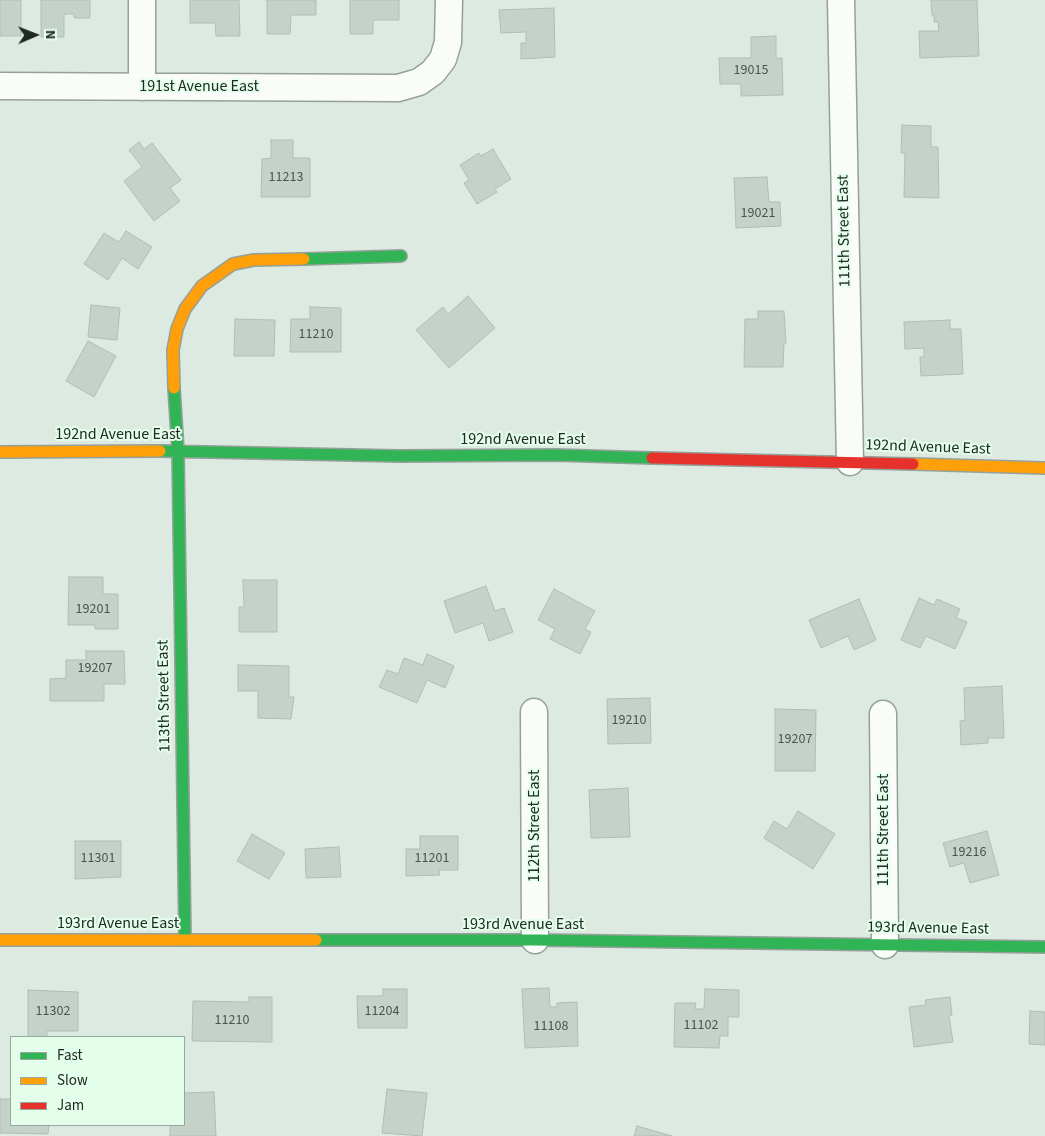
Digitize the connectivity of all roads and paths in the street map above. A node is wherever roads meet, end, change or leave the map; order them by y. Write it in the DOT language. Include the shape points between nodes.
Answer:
graph roads {
  1 [pos="142,0"];
  2 [pos="449,0"];
  3 [pos="841,0"];
  4 [pos="0,86"];
  5 [pos="142,87"];
  6 [pos="402,256"];
  7 [pos="178,451"];
  8 [pos="0,452"];
  9 [pos="850,462"];
  10 [pos="1045,468"];
  11 [pos="534,712"];
  12 [pos="883,714"];
  13 [pos="0,940"];
  14 [pos="185,940"];
  15 [pos="535,940"];
  16 [pos="885,945"];
  17 [pos="1045,947"];
  1 -- 5 [label="street"];
  2 -- 5 [label="street, 191st Avenue East" via="448,42 443,58 433,72 419,82 398,88"];
  3 -- 9 [label="street, 111th Street East"];
  4 -- 5 [label="street, 191st Avenue East"];
  6 -- 7 [label="street, 113th Street East" via="254,260 233,264 202,286 185,309 173,350"];
  7 -- 8 [label="street, 192nd Avenue East"];
  7 -- 9 [label="street, 192nd Avenue East"];
  7 -- 14 [label="street, 113th Street East"];
  9 -- 10 [label="street, 192nd Avenue East"];
  11 -- 15 [label="street, 112th Street East"];
  12 -- 16 [label="street, 111th Street East"];
  13 -- 14 [label="street, 193rd Avenue East"];
  14 -- 15 [label="street, 193rd Avenue East"];
  15 -- 16 [label="street, 193rd Avenue East"];
  16 -- 17 [label="street, 193rd Avenue East"];
}
